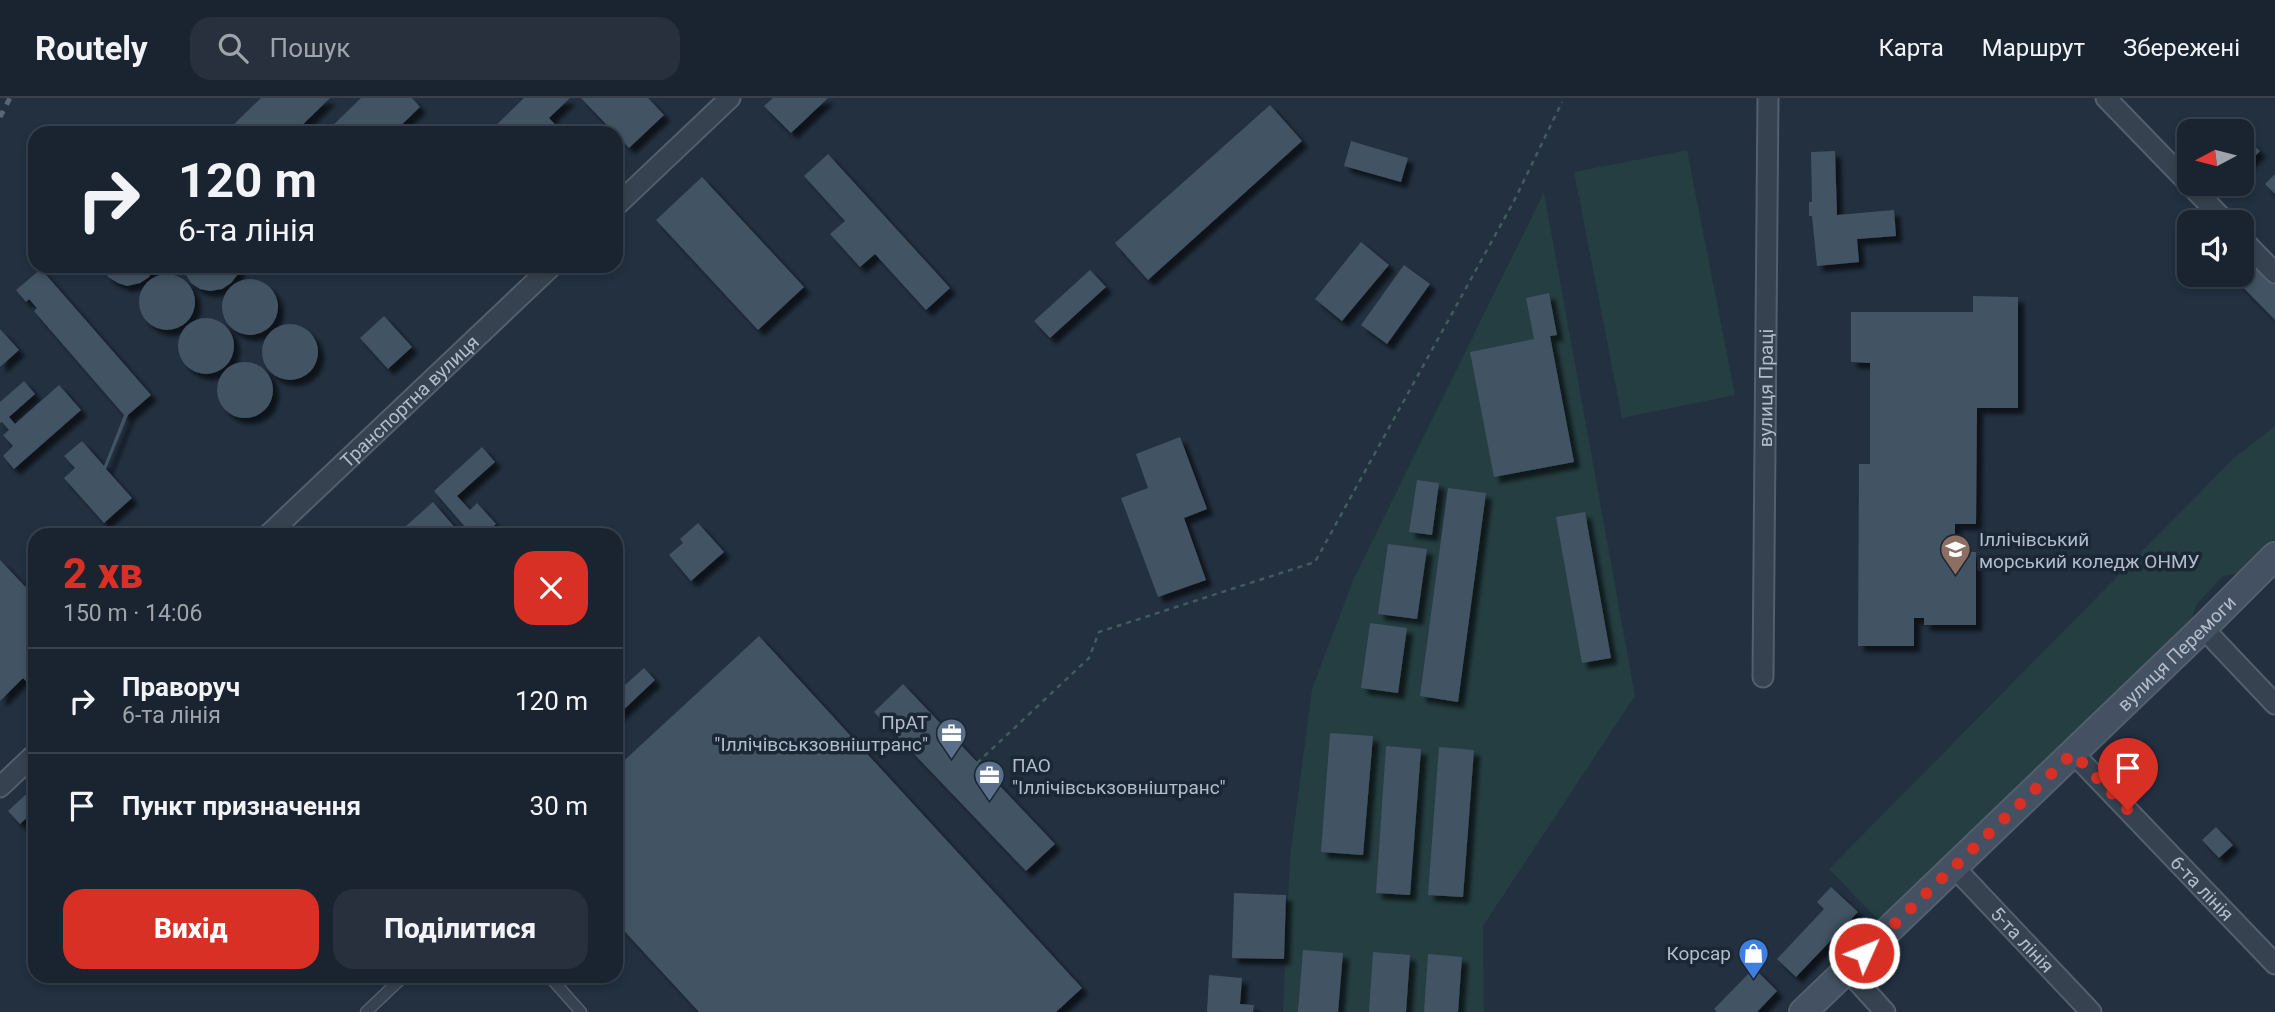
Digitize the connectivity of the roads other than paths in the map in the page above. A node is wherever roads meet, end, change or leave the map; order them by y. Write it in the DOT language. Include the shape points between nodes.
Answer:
graph roads {
  1 [pos="730,98"];
  2 [pos="1768,98"];
  3 [pos="2106,98"];
  4 [pos="623,198"];
  5 [pos="2214,210"];
  6 [pos="2254,251"];
  7 [pos="545,273"];
  8 [pos="2275,273"];
  9 [pos="275,528"];
  10 [pos="2275,556"];
  11 [pos="2203,628"];
  12 [pos="1763,677"];
  13 [pos="2275,704"];
  14 [pos="2073,753"];
  15 [pos="28,761"];
  16 [pos="0,787"];
  17 [pos="1954,867"];
  18 [pos="2275,964"];
  19 [pos="1847,970"];
  20 [pos="397,983"];
  21 [pos="555,983"];
  22 [pos="366,1012"];
  23 [pos="581,1012"];
  24 [pos="1803,1012"];
  25 [pos="1885,1012"];
  26 [pos="2091,1012"];
  1 -- 4 [label="street"];
  2 -- 12 [label="street, вулиця Праці"];
  3 -- 5 [label="street"];
  6 -- 8 [label="street"];
  7 -- 9 [label="street, Транспортна вулиця"];
  10 -- 11 [label="main road, вулиця Перемоги"];
  11 -- 13 [label="street"];
  11 -- 14 [label="main road, вулиця Перемоги"];
  14 -- 17 [label="main road, вулиця Перемоги"];
  14 -- 18 [label="street, 6-та лінія"];
  15 -- 16 [label="street"];
  17 -- 19 [label="main road, вулиця Перемоги"];
  17 -- 26 [label="street, 5-та лінія"];
  19 -- 24 [label="main road, вулиця Перемоги"];
  19 -- 25 [label="street"];
  20 -- 22 [label="lane"];
  21 -- 23 [label="lane"];
}
